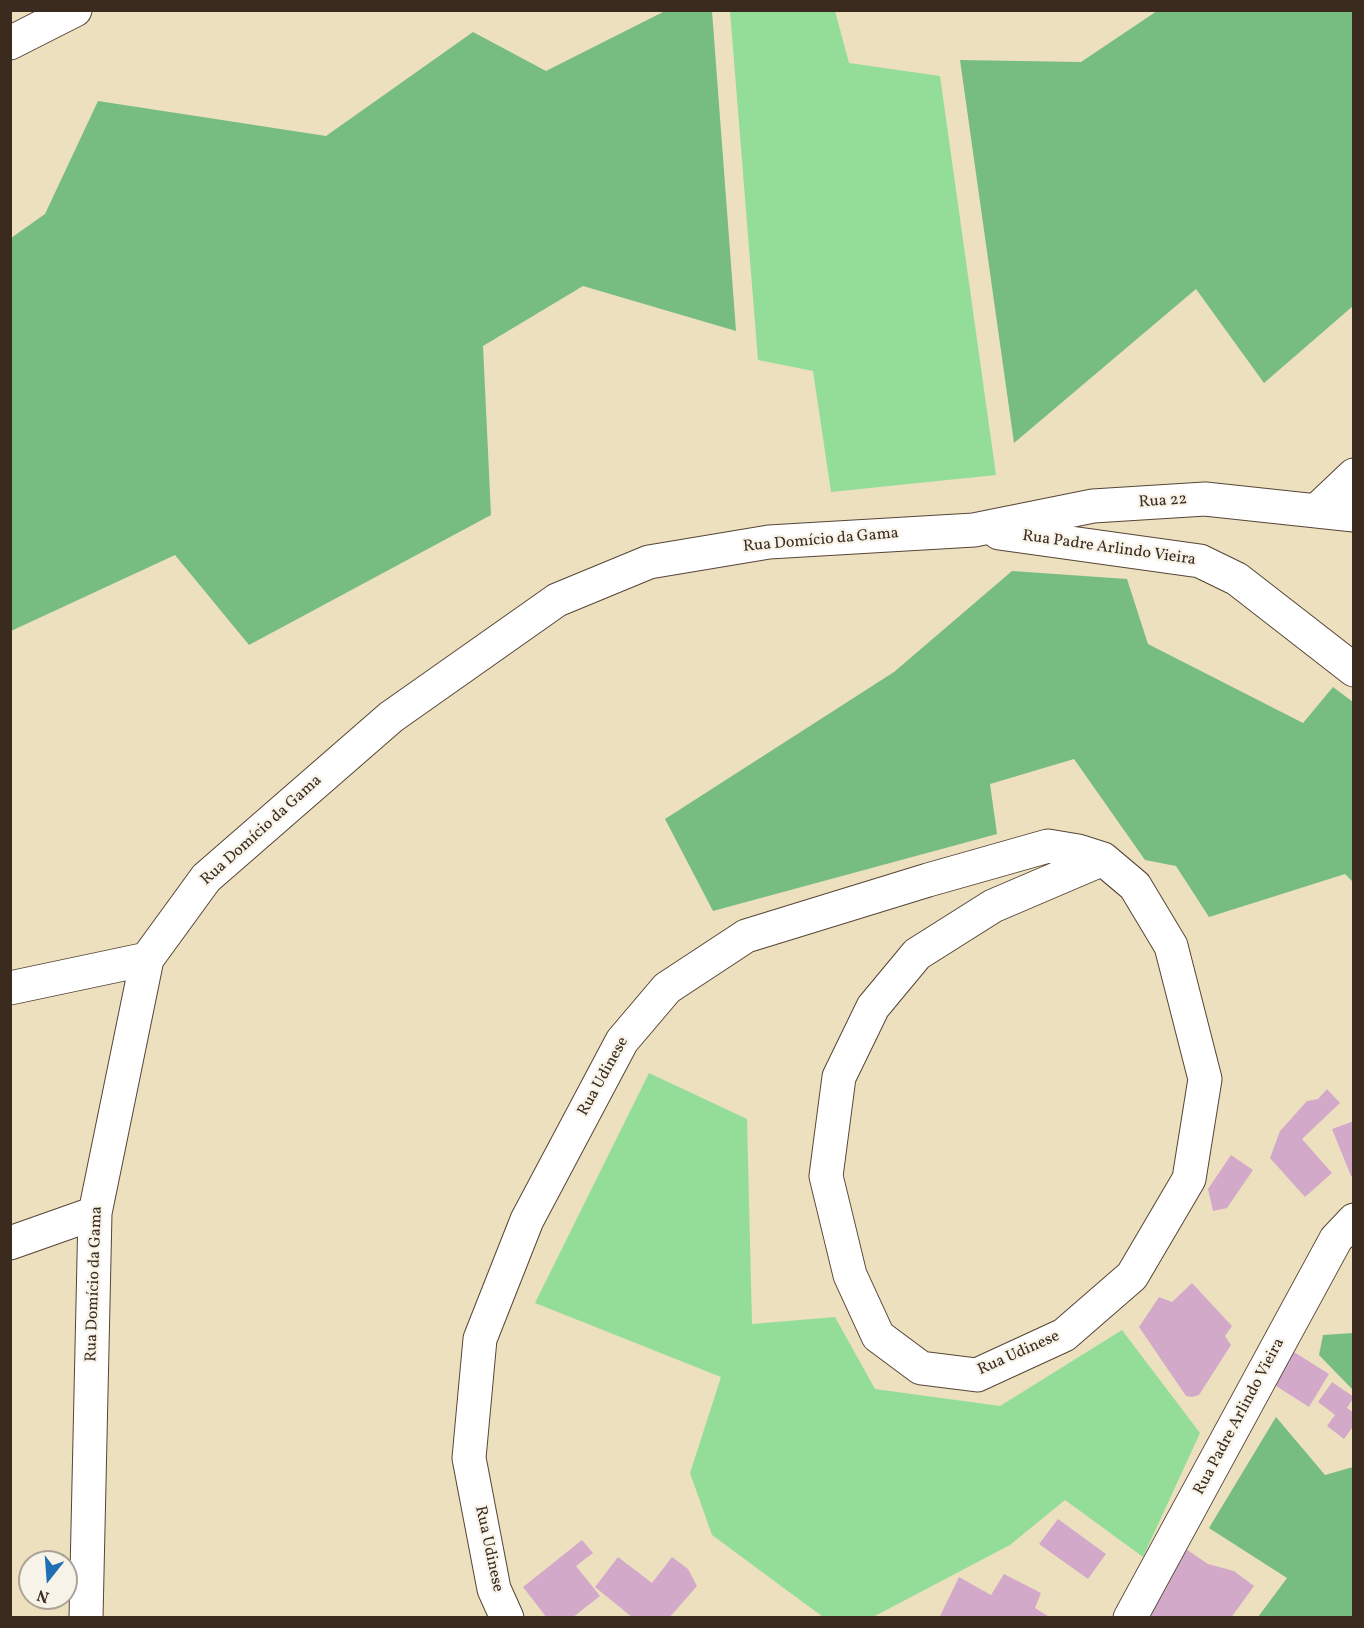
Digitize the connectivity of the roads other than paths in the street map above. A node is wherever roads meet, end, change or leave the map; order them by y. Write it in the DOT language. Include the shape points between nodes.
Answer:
graph roads {
  1 [pos="75,10"];
  2 [pos="10,43"];
  3 [pos="1353,475"];
  4 [pos="1316,511"];
  5 [pos="1353,515"];
  6 [pos="974,530"];
  7 [pos="1353,670"];
  8 [pos="1103,860"];
  9 [pos="147,959"];
  10 [pos="10,988"];
  11 [pos="95,1213"];
  12 [pos="1353,1220"];
  13 [pos="10,1243"];
  14 [pos="86,1617"];
  15 [pos="507,1617"];
  16 [pos="1130,1617"];
  1 -- 2 [label="street"];
  3 -- 4 [label="street"];
  4 -- 5 [label="street, Rua 22"];
  4 -- 6 [label="street, Rua 22" via="1205,499 1093,506"];
  6 -- 7 [label="street, Rua Padre Arlindo Vieira" via="1200,561 1237,579"];
  6 -- 9 [label="street, Rua Domício da Gama" via="769,542 649,562 557,600 391,717 206,878"];
  8 -- 8 [label="street, Rua Udinese" via="993,906 917,954 873,1007 839,1077 826,1176 850,1275 878,1336 921,1368 977,1376 1064,1335 1132,1276 1189,1179 1205,1079 1171,946 1136,886"];
  8 -- 15 [label="street, Rua Udinese" via="1047,846 746,936 668,988 622,1041 527,1220 480,1339 469,1458 494,1589"];
  9 -- 10 [label="street"];
  9 -- 11 [label="street, Rua Domício da Gama"];
  11 -- 13 [label="street"];
  11 -- 14 [label="street, Rua Domício da Gama"];
  12 -- 16 [label="street, Rua Padre Arlindo Vieira" via="1336,1239"];
}
